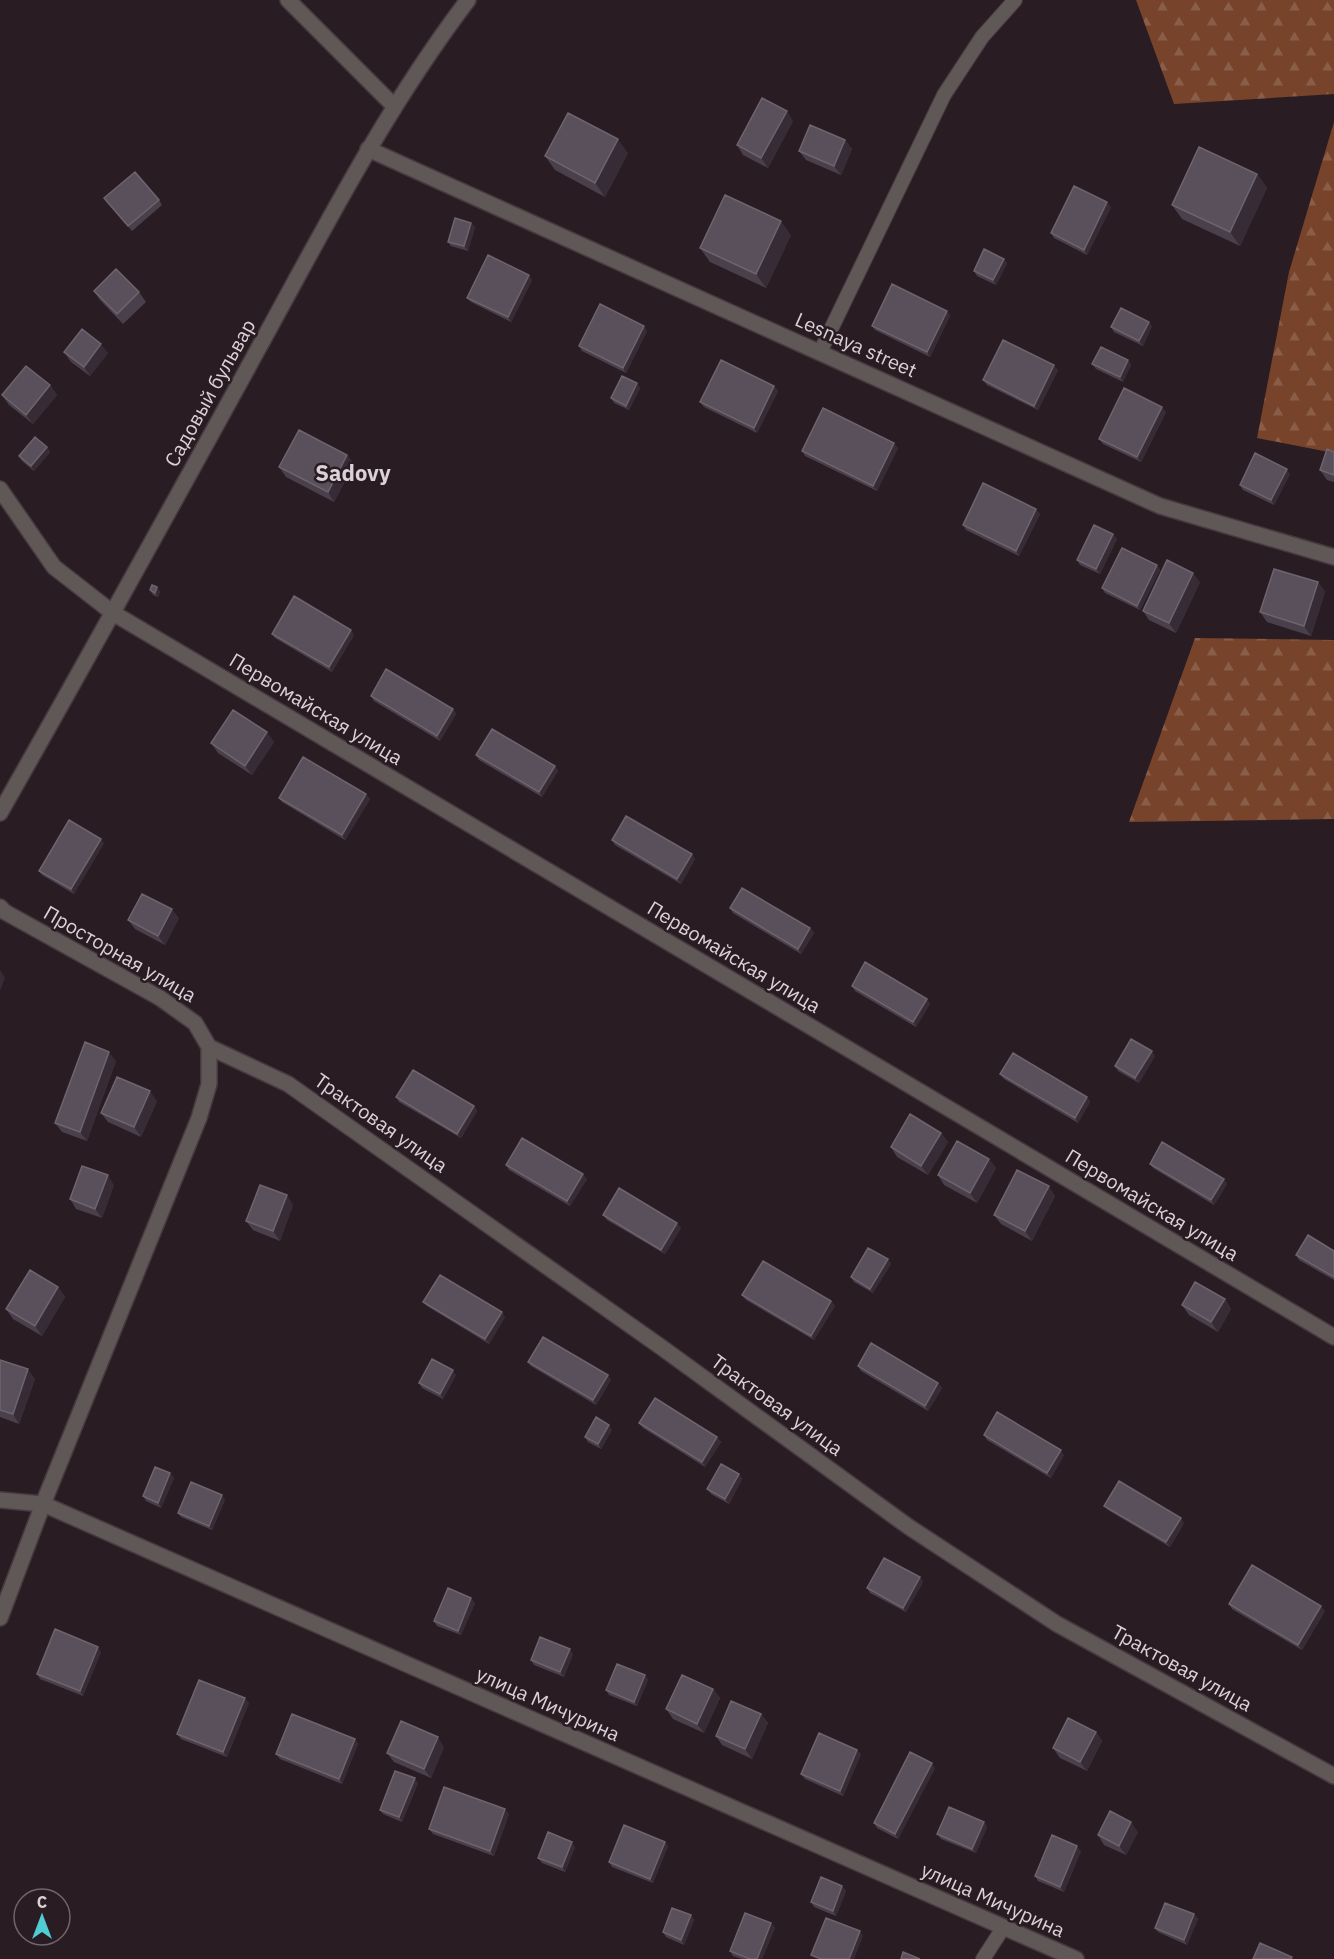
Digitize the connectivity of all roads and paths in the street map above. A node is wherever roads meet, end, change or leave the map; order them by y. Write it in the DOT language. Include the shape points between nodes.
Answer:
graph roads {
  1 [pos="288,0"];
  2 [pos="468,0"];
  3 [pos="1015,0"];
  4 [pos="394,106"];
  5 [pos="368,149"];
  6 [pos="820,352"];
  7 [pos="0,489"];
  8 [pos="1334,557"];
  9 [pos="113,613"];
  10 [pos="0,813"];
  11 [pos="0,907"];
  12 [pos="209,1047"];
  13 [pos="1334,1337"];
  14 [pos="0,1500"];
  15 [pos="43,1504"];
  16 [pos="0,1618"];
  17 [pos="1334,1776"];
  18 [pos="1003,1928"];
  19 [pos="983,1959"];
  20 [pos="1076,1959"];
  1 -- 4 [label="street"];
  2 -- 4 [label="street, Садовый бульвар"];
  3 -- 6 [label="lane" via="982,37 944,95"];
  4 -- 5 [label="street, Садовый бульвар"];
  5 -- 6 [label="street, Lesnaya street"];
  5 -- 9 [label="street, Садовый бульвар"];
  6 -- 8 [label="street, Lesnaya street" via="1160,506"];
  7 -- 9 [label="street, Первомайская улица" via="54,567"];
  9 -- 10 [label="street, Садовый бульвар"];
  9 -- 13 [label="street, Первомайская улица"];
  11 -- 12 [label="street, Просторная улица" via="160,998 195,1023"];
  12 -- 15 [label="street" via="209,1084 199,1118"];
  12 -- 17 [label="street, Трактовая улица" via="288,1084 909,1527 1057,1624"];
  14 -- 15 [label="street, улица Мичурина"];
  15 -- 16 [label="street"];
  15 -- 18 [label="street, улица Мичурина"];
  18 -- 19 [label="lane"];
  18 -- 20 [label="street, улица Мичурина"];
}
